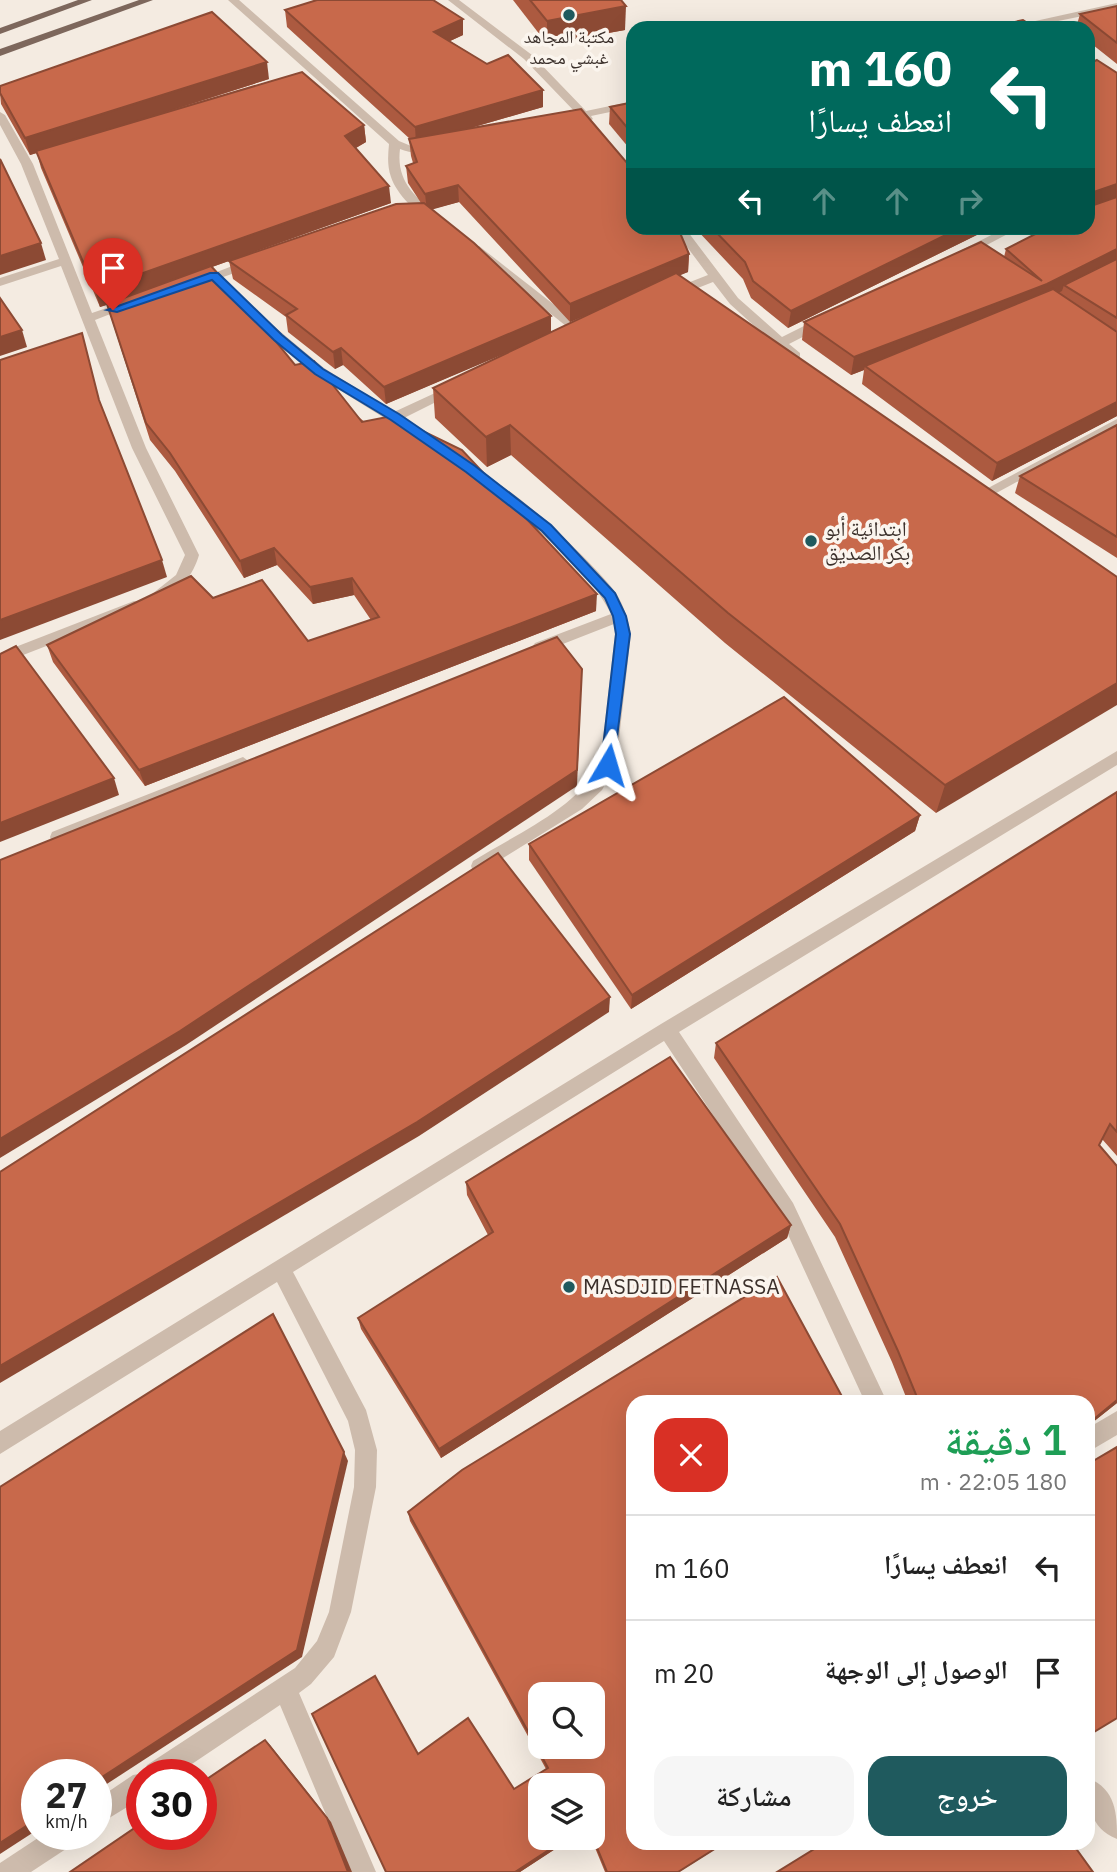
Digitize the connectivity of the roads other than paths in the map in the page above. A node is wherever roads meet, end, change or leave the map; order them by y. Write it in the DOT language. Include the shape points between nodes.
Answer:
graph roads {
  1 [pos="87,0"];
  2 [pos="148,0"];
  3 [pos="233,0"];
  4 [pos="453,0"];
  5 [pos="1117,6"];
  6 [pos="1058,21"];
  7 [pos="0,31"];
  8 [pos="0,53"];
  9 [pos="1095,64"];
  10 [pos="1102,68"];
  11 [pos="1095,72"];
  12 [pos="316,74"];
  13 [pos="303,78"];
  14 [pos="1117,78"];
  15 [pos="626,106"];
  16 [pos="583,114"];
  17 [pos="0,115"];
  18 [pos="544,123"];
  19 [pos="596,128"];
  20 [pos="395,143"];
  21 [pos="439,147"];
  22 [pos="419,206"];
  23 [pos="406,211"];
  24 [pos="442,221"];
  25 [pos="685,235"];
  26 [pos="999,235"];
  27 [pos="474,246"];
  28 [pos="265,258"];
  29 [pos="951,258"];
  30 [pos="66,261"];
  31 [pos="717,276"];
  32 [pos="0,282"];
  33 [pos="188,284"];
  34 [pos="223,285"];
  35 [pos="138,301"];
  36 [pos="654,301"];
  37 [pos="840,313"];
  38 [pos="88,318"];
  39 [pos="580,331"];
  40 [pos="778,344"];
  41 [pos="809,367"];
  42 [pos="469,382"];
  43 [pos="395,417"];
  44 [pos="1117,423"];
  45 [pos="427,439"];
  46 [pos="470,469"];
  47 [pos="984,494"];
  48 [pos="620,616"];
  49 [pos="530,650"];
  50 [pos="0,659"];
  51 [pos="263,755"];
  52 [pos="1117,757"];
  53 [pos="49,841"];
  54 [pos="467,874"];
  55 [pos="667,1030"];
  56 [pos="281,1269"];
  57 [pos="873,1395"];
  58 [pos="1117,1422"];
  59 [pos="1095,1436"];
  60 [pos="0,1443"];
  61 [pos="285,1689"];
  62 [pos="179,1759"];
  63 [pos="42,1850"];
  64 [pos="9,1872"];
  65 [pos="363,1872"];
  1 -- 7 [label="main road"];
  2 -- 8 [label="main road"];
  3 -- 12 [label="street"];
  4 -- 16 [label="street" via="528,57"];
  5 -- 6 [label="street"];
  9 -- 10 [label="street"];
  10 -- 11 [label="street"];
  10 -- 14 [label="street"];
  12 -- 13 [label="street"];
  12 -- 20 [label="street"];
  15 -- 16 [label="street"];
  16 -- 18 [label="street"];
  16 -- 19 [label="street"];
  17 -- 30 [label="street" via="34,162"];
  20 -- 21 [label="street" via="409,149"];
  20 -- 22 [label="street" via="391,162 396,179"];
  22 -- 23 [label="street"];
  22 -- 24 [label="street"];
  25 -- 31 [label="street"];
  26 -- 29 [label="street"];
  27 -- 39 [label="street"];
  28 -- 34 [label="street"];
  30 -- 32 [label="street"];
  30 -- 38 [label="street"];
  31 -- 36 [label="street"];
  31 -- 40 [label="street" via="734,301"];
  33 -- 34 [label="street"];
  34 -- 43 [label="street" via="319,371"];
  35 -- 38 [label="street"];
  37 -- 40 [label="street"];
  38 -- 50 [label="street" via="89,338 192,555 189,570 176,585 147,600"];
  40 -- 41 [label="street"];
  42 -- 43 [label="street"];
  43 -- 45 [label="street"];
  44 -- 47 [label="street"];
  46 -- 48 [label="street" via="546,528 610,596"];
  48 -- 49 [label="street"];
  48 -- 54 [label="street" via="623,634 608,765 596,786 576,805"];
  51 -- 53 [label="street"];
  52 -- 55 [label="street"];
  55 -- 56 [label="street"];
  55 -- 57 [label="street" via="786,1209"];
  56 -- 60 [label="street"];
  56 -- 61 [label="street" via="358,1419 366,1451 365,1488 340,1612 326,1649"];
  58 -- 59 [label="street"];
  61 -- 62 [label="street"];
  61 -- 65 [label="street"];
  63 -- 64 [label="street"];
}
